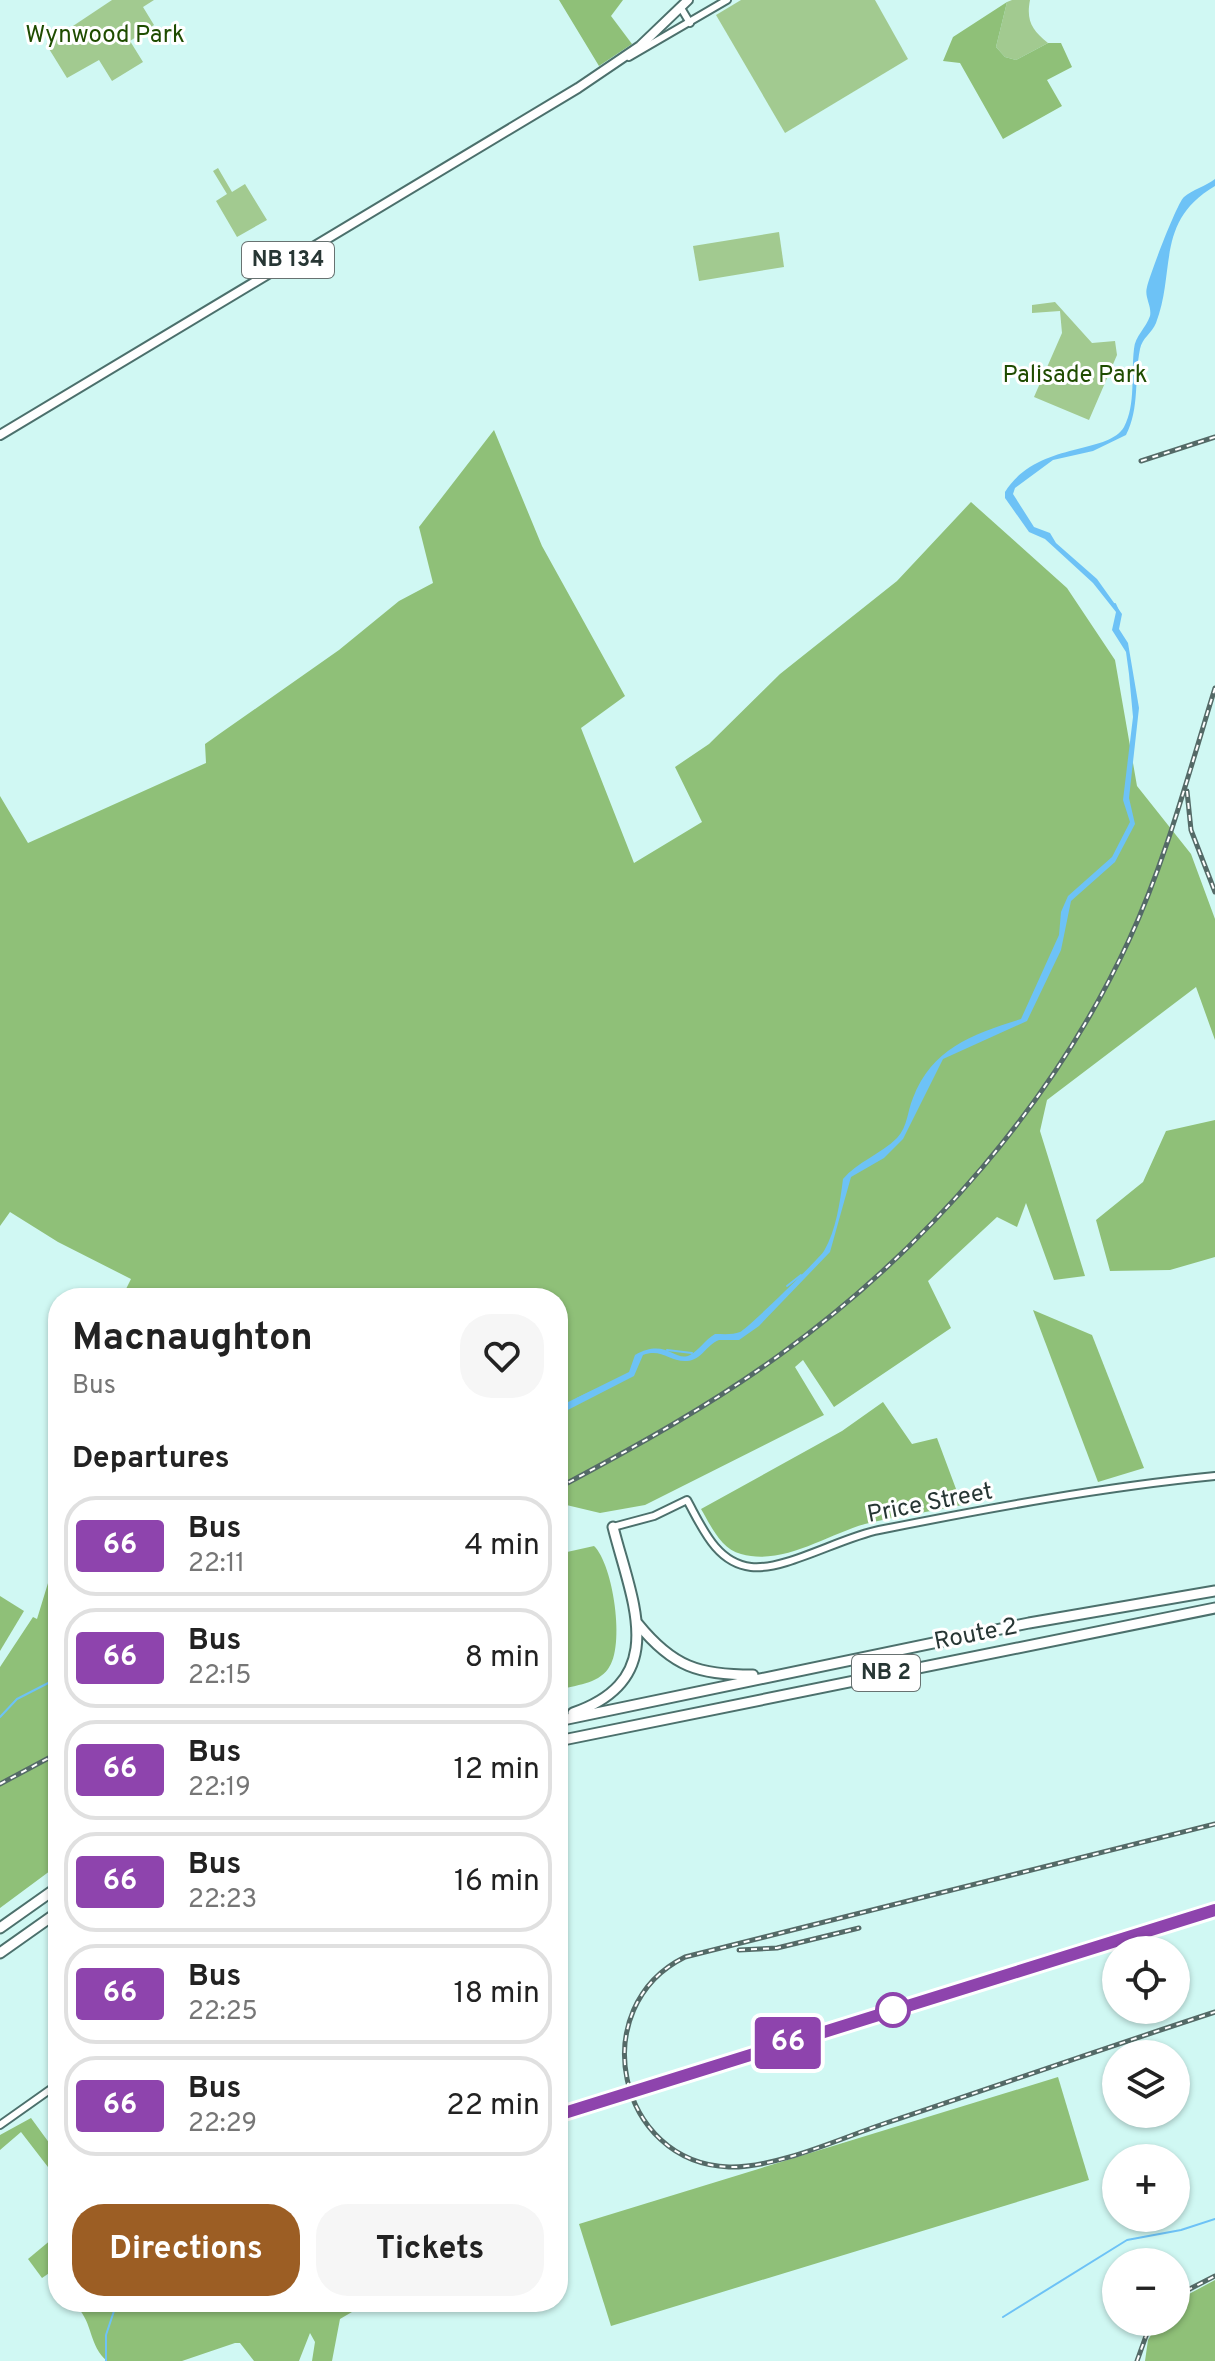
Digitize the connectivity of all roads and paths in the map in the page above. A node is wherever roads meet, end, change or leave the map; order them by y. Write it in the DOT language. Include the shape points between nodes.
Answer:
graph roads {
  1 [pos="688,0"];
  2 [pos="727,0"];
  3 [pos="681,8"];
  4 [pos="690,23"];
  5 [pos="619,62"];
  6 [pos="0,435"];
  7 [pos="1215,1476"];
  8 [pos="613,1527"];
  9 [pos="1215,1591"];
  10 [pos="1215,1608"];
  11 [pos="638,1624"];
  12 [pos="803,1669"];
  13 [pos="568,1715"];
  14 [pos="568,1717"];
  15 [pos="568,1739"];
  16 [pos="48,1894"];
  17 [pos="1215,1910"];
  18 [pos="48,1919"];
  19 [pos="0,1928"];
  20 [pos="0,1953"];
  21 [pos="48,2091"];
  22 [pos="568,2112"];
  23 [pos="0,2125"];
  1 -- 3 [label="main road, NB 134"];
  2 -- 4 [label="street"];
  3 -- 4 [label="street"];
  3 -- 5 [label="main road, NB 134"];
  4 -- 5 [label="street"];
  5 -- 6 [label="main road, NB 134"];
  7 -- 8 [label="street, Price Street" via="876,1531 766,1568 723,1555 687,1500"];
  8 -- 11 [label="highway"];
  9 -- 12 [label="highway, Route 2 / NB 2"];
  10 -- 15 [label="highway, Route 2 / NB 2"];
  11 -- 12 [label="highway" via="655,1645 696,1671 753,1675"];
  11 -- 13 [label="highway" via="633,1666 620,1688"];
  12 -- 14 [label="highway, Route 2 / NB 2"];
  16 -- 19 [label="highway"];
  17 -- 22 [label="street"];
  18 -- 20 [label="highway"];
  21 -- 23 [label="street"];
}
